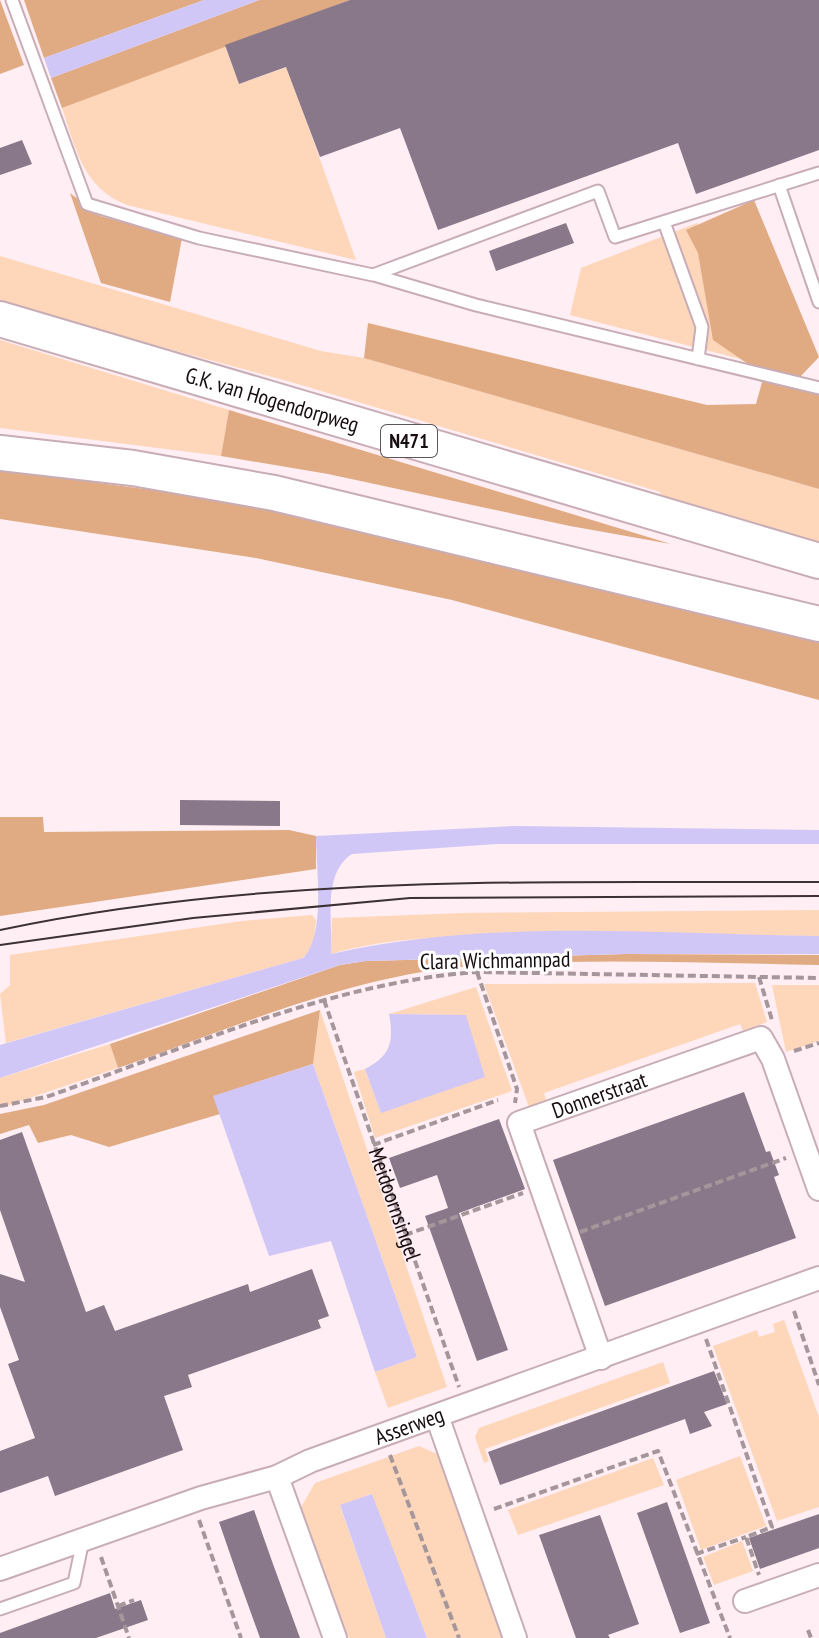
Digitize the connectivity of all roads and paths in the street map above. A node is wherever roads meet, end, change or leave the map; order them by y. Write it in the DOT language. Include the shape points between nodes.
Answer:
graph roads {
  1 [pos="12,0"];
  2 [pos="819,173"];
  3 [pos="779,185"];
  4 [pos="664,222"];
  5 [pos="373,275"];
  6 [pos="819,302"];
  7 [pos="0,319"];
  8 [pos="698,359"];
  9 [pos="819,388"];
  10 [pos="0,453"];
  11 [pos="819,561"];
  12 [pos="819,624"];
  13 [pos="477,972"];
  14 [pos="759,977"];
  15 [pos="819,978"];
  16 [pos="324,1000"];
  17 [pos="761,1038"];
  18 [pos="498,1100"];
  19 [pos="0,1106"];
  20 [pos="519,1123"];
  21 [pos="373,1145"];
  22 [pos="806,1152"];
  23 [pos="541,1187"];
  24 [pos="819,1189"];
  25 [pos="405,1235"];
  26 [pos="559,1240"];
  27 [pos="819,1278"];
  28 [pos="786,1290"];
  29 [pos="700,1322"];
  30 [pos="601,1358"];
  31 [pos="819,1385"];
  32 [pos="466,1406"];
  33 [pos="437,1416"];
  34 [pos="375,1438"];
  35 [pos="277,1477"];
  36 [pos="193,1501"];
  37 [pos="494,1509"];
  38 [pos="746,1537"];
  39 [pos="88,1538"];
  40 [pos="696,1554"];
  41 [pos="0,1569"];
  42 [pos="819,1575"];
  43 [pos="756,1597"];
  44 [pos="134,1600"];
  45 [pos="117,1606"];
  46 [pos="0,1609"];
  47 [pos="808,1630"];
  48 [pos="129,1638"];
  49 [pos="241,1638"];
  50 [pos="335,1638"];
  51 [pos="459,1638"];
  52 [pos="515,1638"];
  53 [pos="730,1638"];
  54 [pos="811,1638"];
  1 -- 5 [label="lane" via="87,204 199,238"];
  2 -- 3 [label="lane"];
  3 -- 4 [label="lane"];
  3 -- 6 [label="lane"];
  4 -- 5 [label="lane" via="615,237 598,191"];
  4 -- 8 [label="lane" via="702,327"];
  5 -- 8 [label="lane"];
  7 -- 11 [label="main road, G.K. van Hogendorpweg / N471"];
  8 -- 9 [label="lane"];
  10 -- 12 [label="main road" via="133,468 274,493"];
  13 -- 14 [label="path, Clara Wichmannpad"];
  13 -- 16 [label="path, Clara Wichmannpad" via="403,979"];
  13 -- 20 [label="path" via="517,1089 514,1114"];
  14 -- 15 [label="path, Clara Wichmannpad"];
  14 -- 17 [label="path" via="773,1024"];
  16 -- 19 [label="path, Clara Wichmannpad" via="46,1097"];
  16 -- 21 [label="path, Meidoornsingel"];
  17 -- 20 [label="street, Donnerstraat"];
  17 -- 22 [label="street"];
  18 -- 21 [label="path"];
  20 -- 23 [label="street"];
  21 -- 25 [label="path, Meidoornsingel"];
  22 -- 24 [label="street"];
  22 -- 26 [label="path"];
  23 -- 25 [label="path"];
  23 -- 26 [label="street"];
  25 -- 32 [label="path, Meidoornsingel"];
  26 -- 30 [label="street"];
  27 -- 28 [label="street, Asserweg"];
  28 -- 29 [label="street, Asserweg"];
  28 -- 31 [label="path"];
  29 -- 30 [label="street, Asserweg"];
  29 -- 38 [label="path" via="772,1527"];
  30 -- 32 [label="street, Asserweg"];
  32 -- 33 [label="street, Asserweg"];
  33 -- 34 [label="street, Asserweg"];
  33 -- 52 [label="street"];
  34 -- 35 [label="street, Asserweg"];
  34 -- 51 [label="path" via="394,1458"];
  35 -- 36 [label="street, Asserweg"];
  35 -- 50 [label="street"];
  36 -- 39 [label="street, Asserweg"];
  36 -- 49 [label="path"];
  37 -- 40 [label="path" via="658,1451"];
  38 -- 40 [label="path"];
  38 -- 43 [label="path"];
  39 -- 41 [label="street, Asserweg"];
  39 -- 45 [label="path"];
  39 -- 46 [label="lane" via="74,1583"];
  40 -- 53 [label="path"];
  42 -- 43 [label="street"];
  44 -- 45 [label="path"];
  45 -- 48 [label="path"];
  47 -- 54 [label="path"];
}
